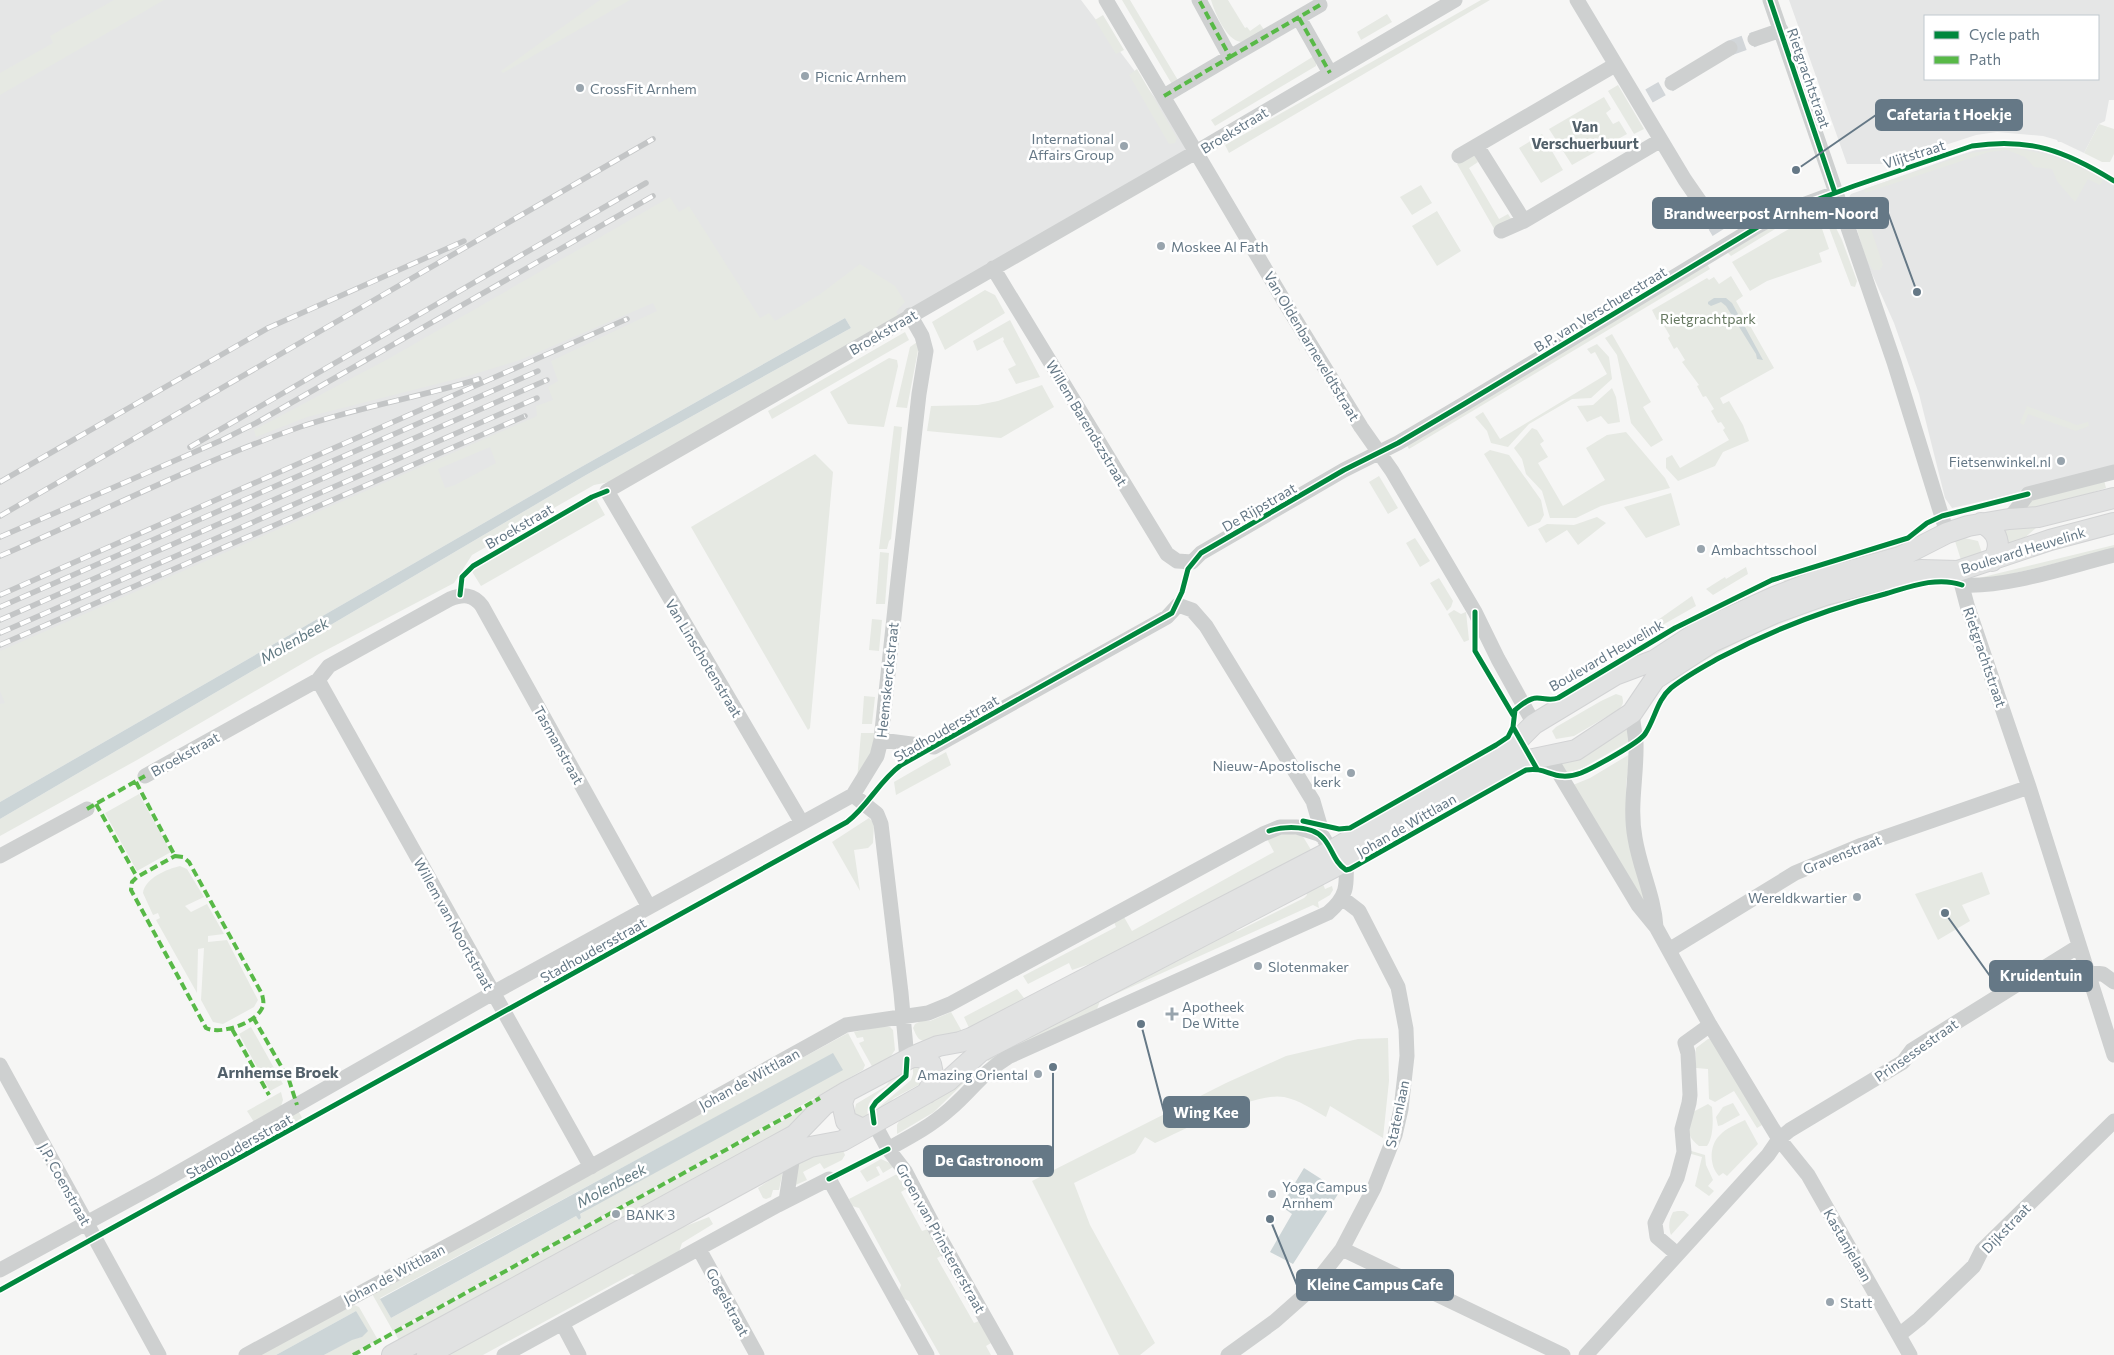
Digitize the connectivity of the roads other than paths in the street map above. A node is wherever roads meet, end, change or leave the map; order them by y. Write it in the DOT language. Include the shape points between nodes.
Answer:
graph roads {
  1 [pos="1106,0"];
  2 [pos="1198,0"];
  3 [pos="1455,0"];
  4 [pos="1577,0"];
  5 [pos="1770,0"];
  6 [pos="1320,5"];
  7 [pos="1299,18"];
  8 [pos="1780,30"];
  9 [pos="1755,38"];
  10 [pos="1730,48"];
  11 [pos="1230,57"];
  12 [pos="1615,65"];
  13 [pos="1330,73"];
  14 [pos="1672,83"];
  15 [pos="1164,96"];
  16 [pos="1661,140"];
  17 [pos="1477,146"];
  18 [pos="1196,152"];
  19 [pos="1459,156"];
  20 [pos="1835,192"];
  21 [pos="1703,206"];
  22 [pos="1524,221"];
  23 [pos="1501,231"];
  24 [pos="994,268"];
  25 [pos="910,315"];
  26 [pos="1380,452"];
  27 [pos="2114,472"];
  28 [pos="607,492"];
  29 [pos="2114,498"];
  30 [pos="2009,519"];
  31 [pos="1981,523"];
  32 [pos="2114,523"];
  33 [pos="1940,537"];
  34 [pos="2114,555"];
  35 [pos="1992,560"];
  36 [pos="1192,562"];
  37 [pos="1937,569"];
  38 [pos="1960,578"];
  39 [pos="460,595"];
  40 [pos="1615,675"];
  41 [pos="318,680"];
  42 [pos="1632,713"];
  43 [pos="1534,724"];
  44 [pos="882,740"];
  45 [pos="1548,755"];
  46 [pos="145,776"];
  47 [pos="2029,787"];
  48 [pos="852,795"];
  49 [pos="87,809"];
  50 [pos="802,823"];
  51 [pos="1319,834"];
  52 [pos="0,856"];
  53 [pos="1338,856"];
  54 [pos="1342,898"];
  55 [pos="649,907"];
  56 [pos="1656,927"];
  57 [pos="2079,946"];
  58 [pos="1670,950"];
  59 [pos="2086,972"];
  60 [pos="2114,982"];
  61 [pos="493,993"];
  62 [pos="904,1016"];
  63 [pos="1710,1025"];
  64 [pos="2114,1055"];
  65 [pos="910,1058"];
  66 [pos="0,1065"];
  67 [pos="846,1092"];
  68 [pos="928,1093"];
  69 [pos="2114,1121"];
  70 [pos="868,1126"];
  71 [pos="1780,1140"];
  72 [pos="888,1149"];
  73 [pos="793,1155"];
  74 [pos="591,1167"];
  75 [pos="786,1201"];
  76 [pos="86,1223"];
  77 [pos="699,1249"];
  78 [pos="1342,1249"];
  79 [pos="1678,1254"];
  80 [pos="0,1270"];
  81 [pos="562,1324"];
  82 [pos="1898,1335"];
  83 [pos="159,1355"];
  84 [pos="246,1355"];
  85 [pos="392,1355"];
  86 [pos="427,1355"];
  87 [pos="504,1355"];
  88 [pos="579,1355"];
  89 [pos="757,1355"];
  90 [pos="927,1355"];
  91 [pos="1006,1355"];
  92 [pos="1228,1355"];
  93 [pos="1562,1355"];
  94 [pos="1586,1355"];
  95 [pos="1910,1355"];
  1 -- 15 [label="street, Van Oldenbarneveldtstraat"];
  2 -- 11 [label="street"];
  3 -- 13 [label="street, Broekstraat"];
  4 -- 12 [label="street"];
  5 -- 8 [label="street, Rietgrachtstraat"];
  6 -- 7 [label="street"];
  7 -- 11 [label="street"];
  7 -- 13 [label="street"];
  8 -- 9 [label="street"];
  8 -- 20 [label="street, Rietgrachtstraat"];
  10 -- 14 [label="street"];
  11 -- 15 [label="street"];
  12 -- 16 [label="street" via="1644,100"];
  12 -- 17 [label="street"];
  13 -- 18 [label="street, Broekstraat"];
  15 -- 18 [label="street, Van Oldenbarneveldtstraat"];
  16 -- 21 [label="street"];
  16 -- 22 [label="street"];
  17 -- 19 [label="street"];
  17 -- 22 [label="street"];
  18 -- 24 [label="street, Broekstraat"];
  18 -- 26 [label="street, Van Oldenbarneveldtstraat" via="1325,369"];
  20 -- 26 [label="street, B.P. van Verschuerstraat" via="1723,238 1464,404"];
  20 -- 33 [label="street, Rietgrachtstraat" via="1894,362"];
  22 -- 23 [label="street"];
  24 -- 25 [label="street, Broekstraat"];
  24 -- 36 [label="street, Willem Barendszstraat" via="1167,554 1177,561"];
  25 -- 28 [label="street, Broekstraat"];
  25 -- 44 [label="street, Heemskerckstraat" via="926,351 896,589"];
  26 -- 36 [label="street, De Rijpstraat" via="1201,553"];
  26 -- 43 [label="street, Van Oldenbarneveldtstraat" via="1475,612"];
  27 -- 30 [label="street" via="2028,494"];
  28 -- 50 [label="street, Van Linschotenstraat"];
  29 -- 30 [label="main road, Boulevard Heuvelink" via="2038,516"];
  30 -- 31 [label="main road, Boulevard Heuvelink"];
  31 -- 33 [label="main road, Boulevard Heuvelink"];
  31 -- 35 [label="main road" via="1991,527 1999,542 1998,553"];
  32 -- 35 [label="main road, Boulevard Heuvelink"];
  33 -- 37 [label="main road" via="1932,552"];
  33 -- 40 [label="main road, Boulevard Heuvelink" via="1900,557 1818,580 1774,597 1701,630 1656,660"];
  34 -- 38 [label="street, Boulevard Heuvelink" via="1988,585"];
  35 -- 38 [label="main road, Boulevard Heuvelink"];
  37 -- 38 [label="main road, Boulevard Heuvelink"];
  37 -- 42 [label="main road, Boulevard Heuvelink" via="1921,570 1825,594 1712,642 1655,679"];
  38 -- 47 [label="street, Rietgrachtstraat"];
  39 -- 41 [label="street, Broekstraat" via="329,666"];
  39 -- 55 [label="street, Tasmanstraat" via="478,600 482,606"];
  40 -- 42 [label="main road" via="1632,679 1635,692"];
  40 -- 43 [label="main road, Boulevard Heuvelink"];
  41 -- 46 [label="street, Broekstraat"];
  41 -- 61 [label="street, Willem van Noortstraat"];
  42 -- 45 [label="main road, Boulevard Heuvelink" via="1576,750"];
  42 -- 56 [label="street" via="1636,742 1632,798 1634,838 1655,908"];
  43 -- 45 [label="main road"];
  43 -- 53 [label="main road, Johan de Wittlaan" via="1512,746"];
  44 -- 48 [label="street, Heemskerckstraat" via="877,756"];
  44 -- 51 [label="street, Stadhoudersstraat" via="934,747 1167,617 1178,605 1192,610 1206,626 1312,801 1320,825"];
  45 -- 53 [label="main road, Johan de Wittlaan" via="1514,763"];
  45 -- 56 [label="street" via="1638,905"];
  47 -- 57 [label="street, Rietgrachtstraat"];
  47 -- 58 [label="street, Gravenstraat" via="1862,845 1795,873"];
  48 -- 50 [label="street, Stadhoudersstraat"];
  48 -- 62 [label="street" via="877,814 881,824"];
  49 -- 52 [label="street"];
  50 -- 55 [label="street, Stadhoudersstraat"];
  51 -- 53 [label="street"];
  51 -- 62 [label="street, Johan de Wittlaan" via="1288,826 1269,831 950,1004 928,1013"];
  53 -- 54 [label="street" via="1346,885"];
  53 -- 65 [label="main road, Johan de Wittlaan" via="971,1038 938,1046"];
  53 -- 68 [label="main road, Johan de Wittlaan" via="980,1052 948,1081"];
  54 -- 72 [label="street" via="1328,913 1008,1057 989,1068 930,1126"];
  54 -- 78 [label="street, Statenlaan" via="1359,911 1398,987 1407,1056 1396,1135 1374,1188"];
  55 -- 61 [label="street, Stadhoudersstraat"];
  56 -- 58 [label="street"];
  57 -- 59 [label="street, Rietgrachtstraat"];
  57 -- 71 [label="street, Prinsessestraat" via="1912,1050 1903,1062 1790,1130"];
  58 -- 63 [label="street"];
  59 -- 60 [label="street" via="2103,974"];
  59 -- 64 [label="street, Rietgrachtstraat"];
  61 -- 74 [label="street, Willem van Noortstraat"];
  61 -- 76 [label="street, Stadhoudersstraat"];
  62 -- 65 [label="street"];
  62 -- 74 [label="street, Johan de Wittlaan" via="846,1025"];
  63 -- 71 [label="street"];
  63 -- 79 [label="street" via="1685,1043 1690,1095 1682,1129 1684,1152 1677,1178 1655,1223 1657,1237"];
  65 -- 67 [label="main road, Johan de Wittlaan"];
  65 -- 68 [label="main road" via="922,1058 931,1064 934,1079"];
  66 -- 76 [label="street, J.P. Coenstraat"];
  67 -- 70 [label="main road" via="842,1103 846,1120"];
  67 -- 85 [label="main road, Johan de Wittlaan" via="824,1105 796,1135"];
  68 -- 70 [label="main road, Johan de Wittlaan"];
  69 -- 82 [label="street, Dijkstraat" via="1982,1250 1974,1266 1920,1319"];
  70 -- 72 [label="street, Groen van Prinstererstraat"];
  70 -- 73 [label="main road, Johan de Wittlaan" via="842,1140 810,1147"];
  71 -- 79 [label="street"];
  71 -- 82 [label="street, Kastanjelaan" via="1808,1175"];
  72 -- 91 [label="street, Groen van Prinstererstraat" via="905,1171"];
  73 -- 75 [label="street"];
  73 -- 86 [label="main road, Johan de Wittlaan"];
  74 -- 84 [label="street, Johan de Wittlaan"];
  75 -- 77 [label="street"];
  75 -- 90 [label="street" via="829,1179"];
  76 -- 80 [label="street, Stadhoudersstraat"];
  76 -- 83 [label="street, J.P. Coenstraat"];
  77 -- 81 [label="street"];
  77 -- 89 [label="street, Gogelstraat"];
  78 -- 92 [label="street, Statenlaan" via="1310,1290 1275,1322"];
  78 -- 93 [label="street"];
  79 -- 94 [label="street"];
  81 -- 87 [label="street"];
  81 -- 88 [label="street"];
  82 -- 95 [label="street, Kastanjelaan"];
}
